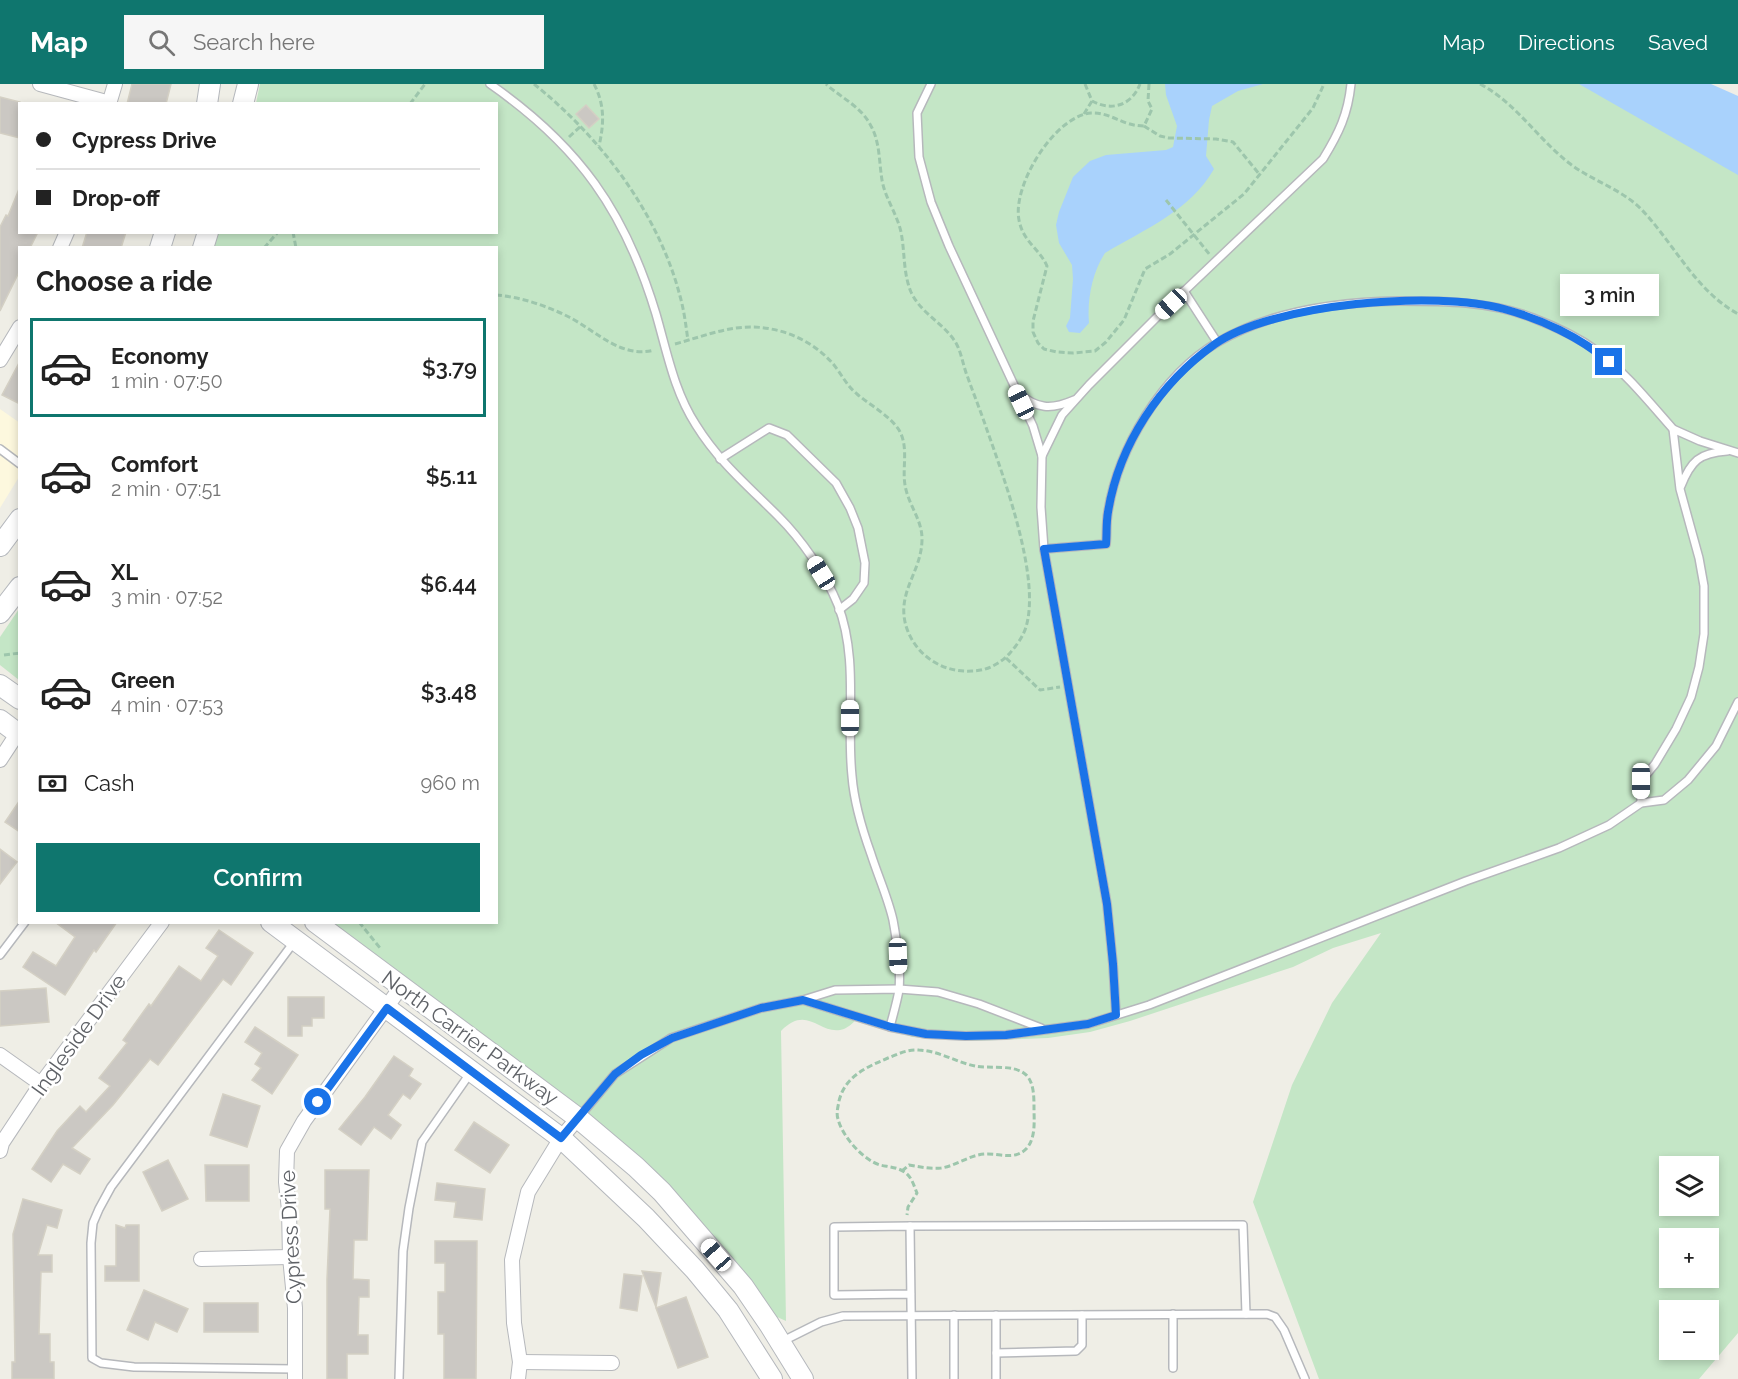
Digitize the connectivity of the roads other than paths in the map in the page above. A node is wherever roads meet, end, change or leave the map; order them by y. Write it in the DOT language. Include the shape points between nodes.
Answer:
graph roads {
  1 [pos="40,84"];
  2 [pos="115,84"];
  3 [pos="210,84"];
  4 [pos="248,84"];
  5 [pos="490,84"];
  6 [pos="931,84"];
  7 [pos="1351,84"];
  8 [pos="106,102"];
  9 [pos="110,102"];
  10 [pos="207,102"];
  11 [pos="244,102"];
  12 [pos="1185,291"];
  13 [pos="18,330"];
  14 [pos="1217,342"];
  15 [pos="0,360"];
  16 [pos="1016,391"];
  17 [pos="1076,399"];
  18 [pos="1673,429"];
  19 [pos="0,450"];
  20 [pos="1735,452"];
  21 [pos="1042,456"];
  22 [pos="720,459"];
  23 [pos="18,463"];
  24 [pos="1680,489"];
  25 [pos="18,522"];
  26 [pos="0,546"];
  27 [pos="1044,549"];
  28 [pos="18,590"];
  29 [pos="839,610"];
  30 [pos="0,613"];
  31 [pos="0,685"];
  32 [pos="18,698"];
  33 [pos="1738,702"];
  34 [pos="0,720"];
  35 [pos="18,734"];
  36 [pos="0,760"];
  37 [pos="1641,803"];
  38 [pos="23,924"];
  39 [pos="161,924"];
  40 [pos="274,924"];
  41 [pos="318,924"];
  42 [pos="295,940"];
  43 [pos="0,955"];
  44 [pos="401,987"];
  45 [pos="899,989"];
  46 [pos="803,1000"];
  47 [pos="387,1008"];
  48 [pos="1116,1015"];
  49 [pos="891,1027"];
  50 [pos="1043,1029"];
  51 [pos="0,1055"];
  52 [pos="471,1072"];
  53 [pos="41,1084"];
  54 [pos="578,1118"];
  55 [pos="561,1138"];
  56 [pos="0,1151"];
  57 [pos="908,1226"];
  58 [pos="290,1257"];
  59 [pos="201,1259"];
  60 [pos="911,1294"];
  61 [pos="1173,1314"];
  62 [pos="1246,1314"];
  63 [pos="911,1315"];
  64 [pos="954,1315"];
  65 [pos="996,1315"];
  66 [pos="1082,1315"];
  67 [pos="781,1342"];
  68 [pos="996,1353"];
  69 [pos="757,1355"];
  70 [pos="520,1362"];
  71 [pos="612,1363"];
  72 [pos="1173,1368"];
  73 [pos="295,1374"];
  74 [pos="399,1379"];
  75 [pos="519,1379"];
  76 [pos="772,1379"];
  77 [pos="803,1379"];
  78 [pos="912,1379"];
  79 [pos="954,1379"];
  80 [pos="996,1379"];
  81 [pos="1305,1379"];
  1 -- 8 [label="street"];
  2 -- 9 [label="street"];
  3 -- 10 [label="main road"];
  4 -- 11 [label="main road"];
  5 -- 22 [label="lane" via="561,144 603,193 645,280 682,399"];
  6 -- 16 [label="lane" via="917,114 919,157 931,202"];
  7 -- 12 [label="lane" via="1340,131 1323,159"];
  12 -- 14 [label="lane"];
  12 -- 17 [label="lane"];
  13 -- 15 [label="street"];
  14 -- 18 [label="lane" via="1273,319 1343,305 1428,301 1502,308 1533,318 1596,350"];
  14 -- 27 [label="lane" via="1165,388 1144,417 1116,480 1106,544"];
  16 -- 17 [label="lane" via="1030,403 1046,406 1060,406"];
  16 -- 21 [label="lane"];
  17 -- 21 [label="lane" via="1062,415"];
  18 -- 20 [label="lane"];
  18 -- 24 [label="lane"];
  19 -- 23 [label="lane"];
  20 -- 24 [label="lane" via="1713,452 1698,458 1687,470"];
  21 -- 27 [label="lane"];
  22 -- 29 [label="lane" via="804,547"];
  22 -- 29 [label="lane" via="769,428 787,435 836,483 858,528 865,563 864,583"];
  24 -- 37 [label="lane" via="1704,586 1704,634 1691,698 1655,764 1641,781"];
  25 -- 26 [label="main road"];
  27 -- 48 [label="lane" via="1107,904"];
  28 -- 30 [label="main road"];
  29 -- 45 [label="lane" via="850,671 852,777 858,814 893,919"];
  31 -- 32 [label="main road"];
  33 -- 37 [label="lane" via="1716,746 1688,780 1664,800"];
  34 -- 35 [label="main road"];
  35 -- 36 [label="street"];
  37 -- 48 [label="lane" via="1609,825 1559,848"];
  38 -- 43 [label="lane"];
  39 -- 53 [label="street, Ingleside Drive"];
  40 -- 42 [label="main road, North Carrier Parkway"];
  41 -- 44 [label="main road, North Carrier Parkway"];
  42 -- 47 [label="main road, North Carrier Parkway"];
  42 -- 73 [label="lane" via="111,1187 93,1223 91,1244 92,1358 101,1363 134,1367"];
  44 -- 47 [label="street, Cypress Drive"];
  44 -- 54 [label="main road, North Carrier Parkway"];
  45 -- 46 [label="lane" via="835,990"];
  45 -- 49 [label="lane"];
  45 -- 50 [label="lane" via="938,992"];
  46 -- 49 [label="lane"];
  46 -- 54 [label="lane" via="761,1008 672,1038 615,1074"];
  47 -- 52 [label="main road, North Carrier Parkway"];
  47 -- 58 [label="street, Cypress Drive" via="287,1150"];
  48 -- 50 [label="lane" via="1088,1024"];
  49 -- 50 [label="lane" via="966,1036"];
  51 -- 53 [label="street"];
  52 -- 55 [label="main road, North Carrier Parkway"];
  52 -- 74 [label="lane" via="422,1142 403,1251"];
  53 -- 56 [label="street, Ingleside Drive"];
  54 -- 55 [label="street"];
  54 -- 67 [label="main road, North Carrier Parkway" via="662,1192 743,1286"];
  55 -- 69 [label="main road, North Carrier Parkway" via="695,1270 728,1310"];
  55 -- 70 [label="street" via="528,1192 512,1260"];
  57 -- 60 [label="lane"];
  57 -- 60 [label="lane" via="834,1227 834,1295"];
  57 -- 62 [label="lane" via="1242,1225"];
  58 -- 59 [label="street"];
  58 -- 73 [label="street, Cypress Drive"];
  60 -- 63 [label="lane"];
  61 -- 62 [label="lane"];
  61 -- 66 [label="lane"];
  61 -- 72 [label="lane"];
  62 -- 81 [label="lane" via="1275,1317"];
  63 -- 64 [label="lane"];
  63 -- 67 [label="lane" via="843,1316"];
  63 -- 78 [label="lane"];
  64 -- 65 [label="lane"];
  64 -- 79 [label="lane"];
  65 -- 66 [label="lane"];
  65 -- 68 [label="lane"];
  66 -- 68 [label="lane" via="1082,1345 1076,1351"];
  67 -- 69 [label="main road"];
  67 -- 77 [label="main road, North Carrier Parkway"];
  68 -- 80 [label="lane"];
  69 -- 76 [label="main road, North Carrier Parkway"];
  70 -- 71 [label="street"];
  70 -- 75 [label="street"];
}
